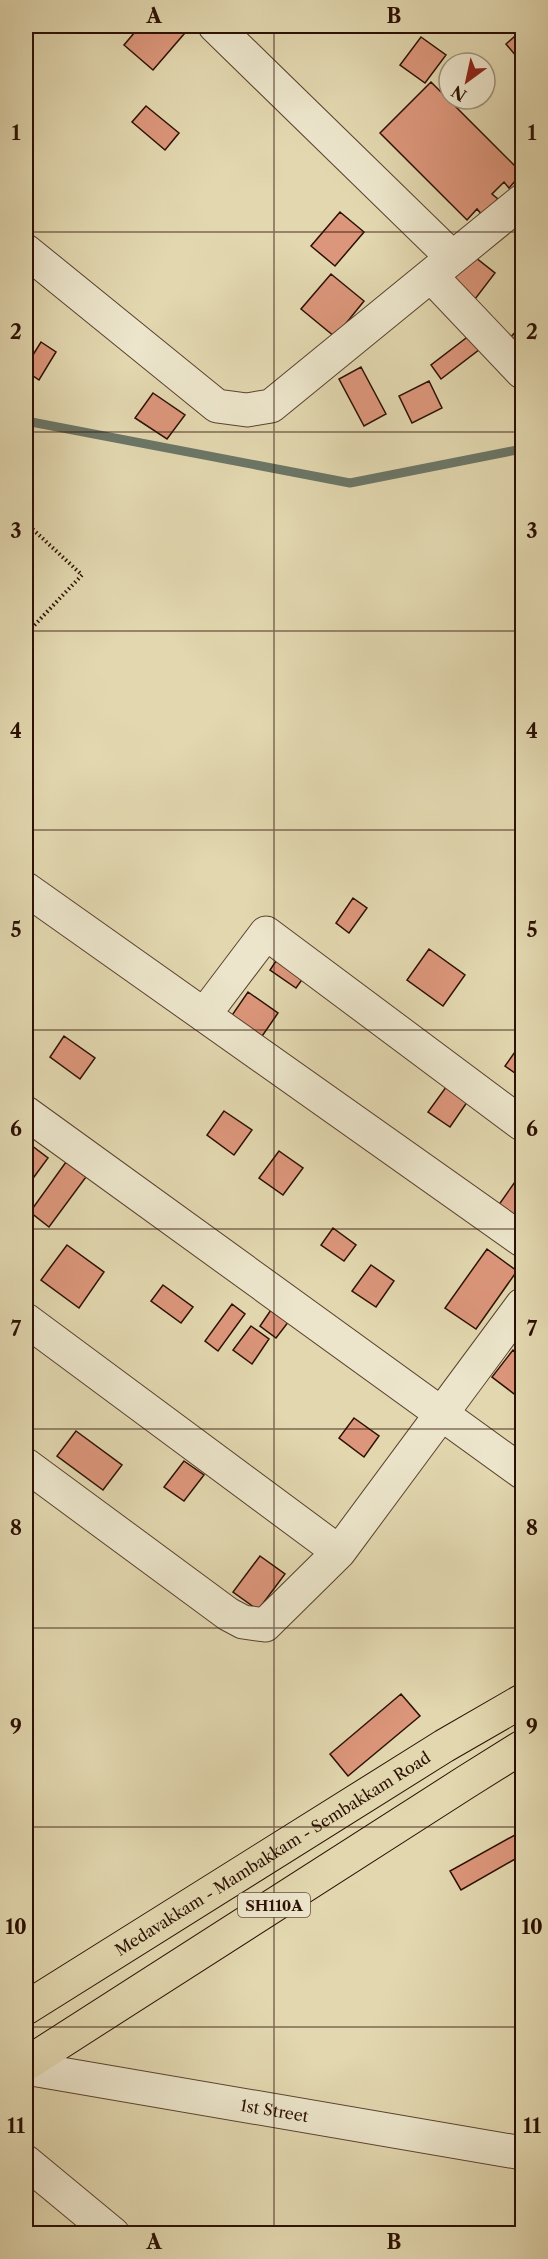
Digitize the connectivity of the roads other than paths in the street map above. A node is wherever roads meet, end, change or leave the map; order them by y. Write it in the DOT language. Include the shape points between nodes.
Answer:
graph roads {
  1 [pos="215,26"];
  2 [pos="522,201"];
  3 [pos="26,251"];
  4 [pos="441,266"];
  5 [pos="522,372"];
  6 [pos="26,889"];
  7 [pos="204,1015"];
  8 [pos="26,1113"];
  9 [pos="522,1124"];
  10 [pos="522,1240"];
  11 [pos="522,1305"];
  12 [pos="26,1320"];
  13 [pos="442,1415"];
  14 [pos="26,1465"];
  15 [pos="522,1472"];
  16 [pos="339,1552"];
  17 [pos="522,1701"];
  18 [pos="522,1747"];
  19 [pos="26,2008"];
  20 [pos="26,2066"];
  21 [pos="522,2153"];
  22 [pos="26,2162"];
  23 [pos="113,2234"];
  1 -- 4 [label="street"];
  2 -- 4 [label="street"];
  3 -- 4 [label="street" via="217,406 247,410 271,406"];
  4 -- 5 [label="street"];
  6 -- 7 [label="street"];
  7 -- 9 [label="street" via="266,933"];
  7 -- 10 [label="street"];
  8 -- 13 [label="street"];
  11 -- 13 [label="street"];
  12 -- 16 [label="street"];
  13 -- 15 [label="street"];
  13 -- 16 [label="street"];
  14 -- 16 [label="street" via="243,1622 265,1625"];
  17 -- 19 [label="main road, Medavakkam - Mambakkam - Sembakkam Road / SH110A"];
  18 -- 20 [label="main road, SH110A"];
  20 -- 21 [label="street, 1st Street"];
  22 -- 23 [label="street"];
}
